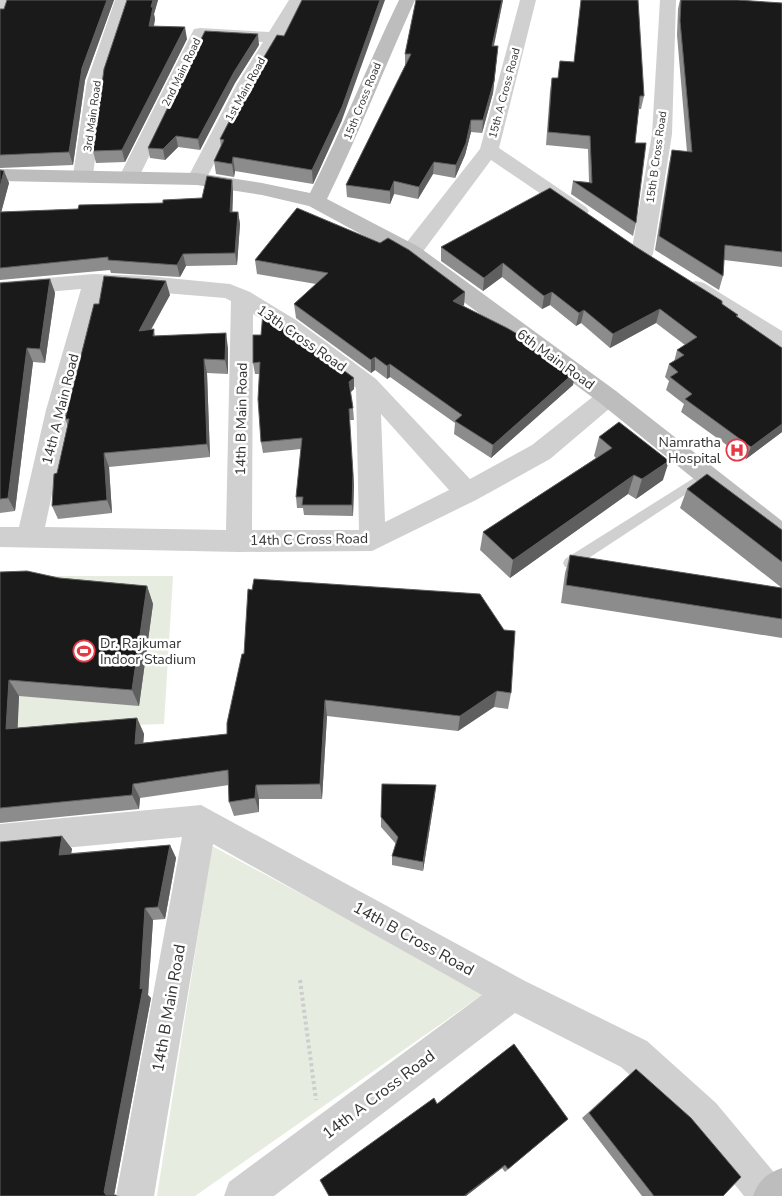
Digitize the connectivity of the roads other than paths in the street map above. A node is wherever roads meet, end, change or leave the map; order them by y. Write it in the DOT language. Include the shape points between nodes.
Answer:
graph roads {
  1 [pos="123,0"];
  2 [pos="297,0"];
  3 [pos="407,0"];
  4 [pos="528,0"];
  5 [pos="672,0"];
  6 [pos="274,38"];
  7 [pos="489,150"];
  8 [pos="0,175"];
  9 [pos="83,175"];
  10 [pos="129,177"];
  11 [pos="197,180"];
  12 [pos="316,201"];
  13 [pos="594,222"];
  14 [pos="411,252"];
  15 [pos="642,254"];
  16 [pos="683,280"];
  17 [pos="94,281"];
  18 [pos="0,289"];
  19 [pos="242,297"];
  20 [pos="782,342"];
  21 [pos="368,385"];
  22 [pos="608,397"];
  23 [pos="705,476"];
  24 [pos="467,494"];
  25 [pos="782,536"];
  26 [pos="0,538"];
  27 [pos="30,538"];
  28 [pos="372,540"];
  29 [pos="239,541"];
  30 [pos="570,563"];
  31 [pos="201,820"];
  32 [pos="0,839"];
  33 [pos="513,993"];
  34 [pos="782,1186"];
  35 [pos="135,1196"];
  36 [pos="243,1196"];
  37 [pos="770,1196"];
  1 -- 9 [label="street, 3rd Main Road" via="96,81"];
  2 -- 6 [label="street, 1st Main Road"];
  3 -- 12 [label="street, 15th Cross Road" via="370,79 350,135"];
  4 -- 7 [label="street, 15th A Cross Road"];
  5 -- 15 [label="street, 15th B Cross Road" via="662,134"];
  6 -- 10 [label="street, 2nd Main Road" via="200,33"];
  6 -- 11 [label="street, 1st Main Road" via="246,84"];
  7 -- 13 [label="street"];
  7 -- 14 [label="street, 15th A Cross Road"];
  8 -- 9 [label="street, 6th Main Road"];
  9 -- 10 [label="street, 6th Main Road"];
  10 -- 11 [label="street, 6th Main Road"];
  11 -- 12 [label="street, 6th Main Road"];
  12 -- 14 [label="street, 6th Main Road"];
  14 -- 22 [label="street, 6th Main Road"];
  16 -- 20 [label="street"];
  17 -- 18 [label="street, 13th Cross Road"];
  17 -- 19 [label="street, 13th Cross Road" via="230,291"];
  17 -- 27 [label="street, 14th A Main Road" via="58,410"];
  19 -- 21 [label="street, 13th Cross Road" via="288,324"];
  19 -- 29 [label="street, 14th B Main Road"];
  21 -- 24 [label="street, 13th Cross Road"];
  21 -- 28 [label="street"];
  22 -- 23 [label="street, 6th Main Road"];
  22 -- 24 [label="street, 14th C Cross Road" via="541,452"];
  23 -- 25 [label="street, 6th Main Road"];
  23 -- 30 [label="lane"];
  24 -- 28 [label="street, 14th C Cross Road"];
  26 -- 27 [label="street, 14th C Cross Road"];
  27 -- 29 [label="street, 14th C Cross Road"];
  28 -- 29 [label="street, 14th C Cross Road"];
  31 -- 32 [label="street"];
  31 -- 33 [label="street, 14th B Cross Road"];
  31 -- 35 [label="street, 14th B Main Road"];
  33 -- 36 [label="street, 14th A Cross Road"];
  33 -- 37 [label="street, 14th B Cross Road" via="634,1054 703,1116"];
  34 -- 37 [label="street"];
}
